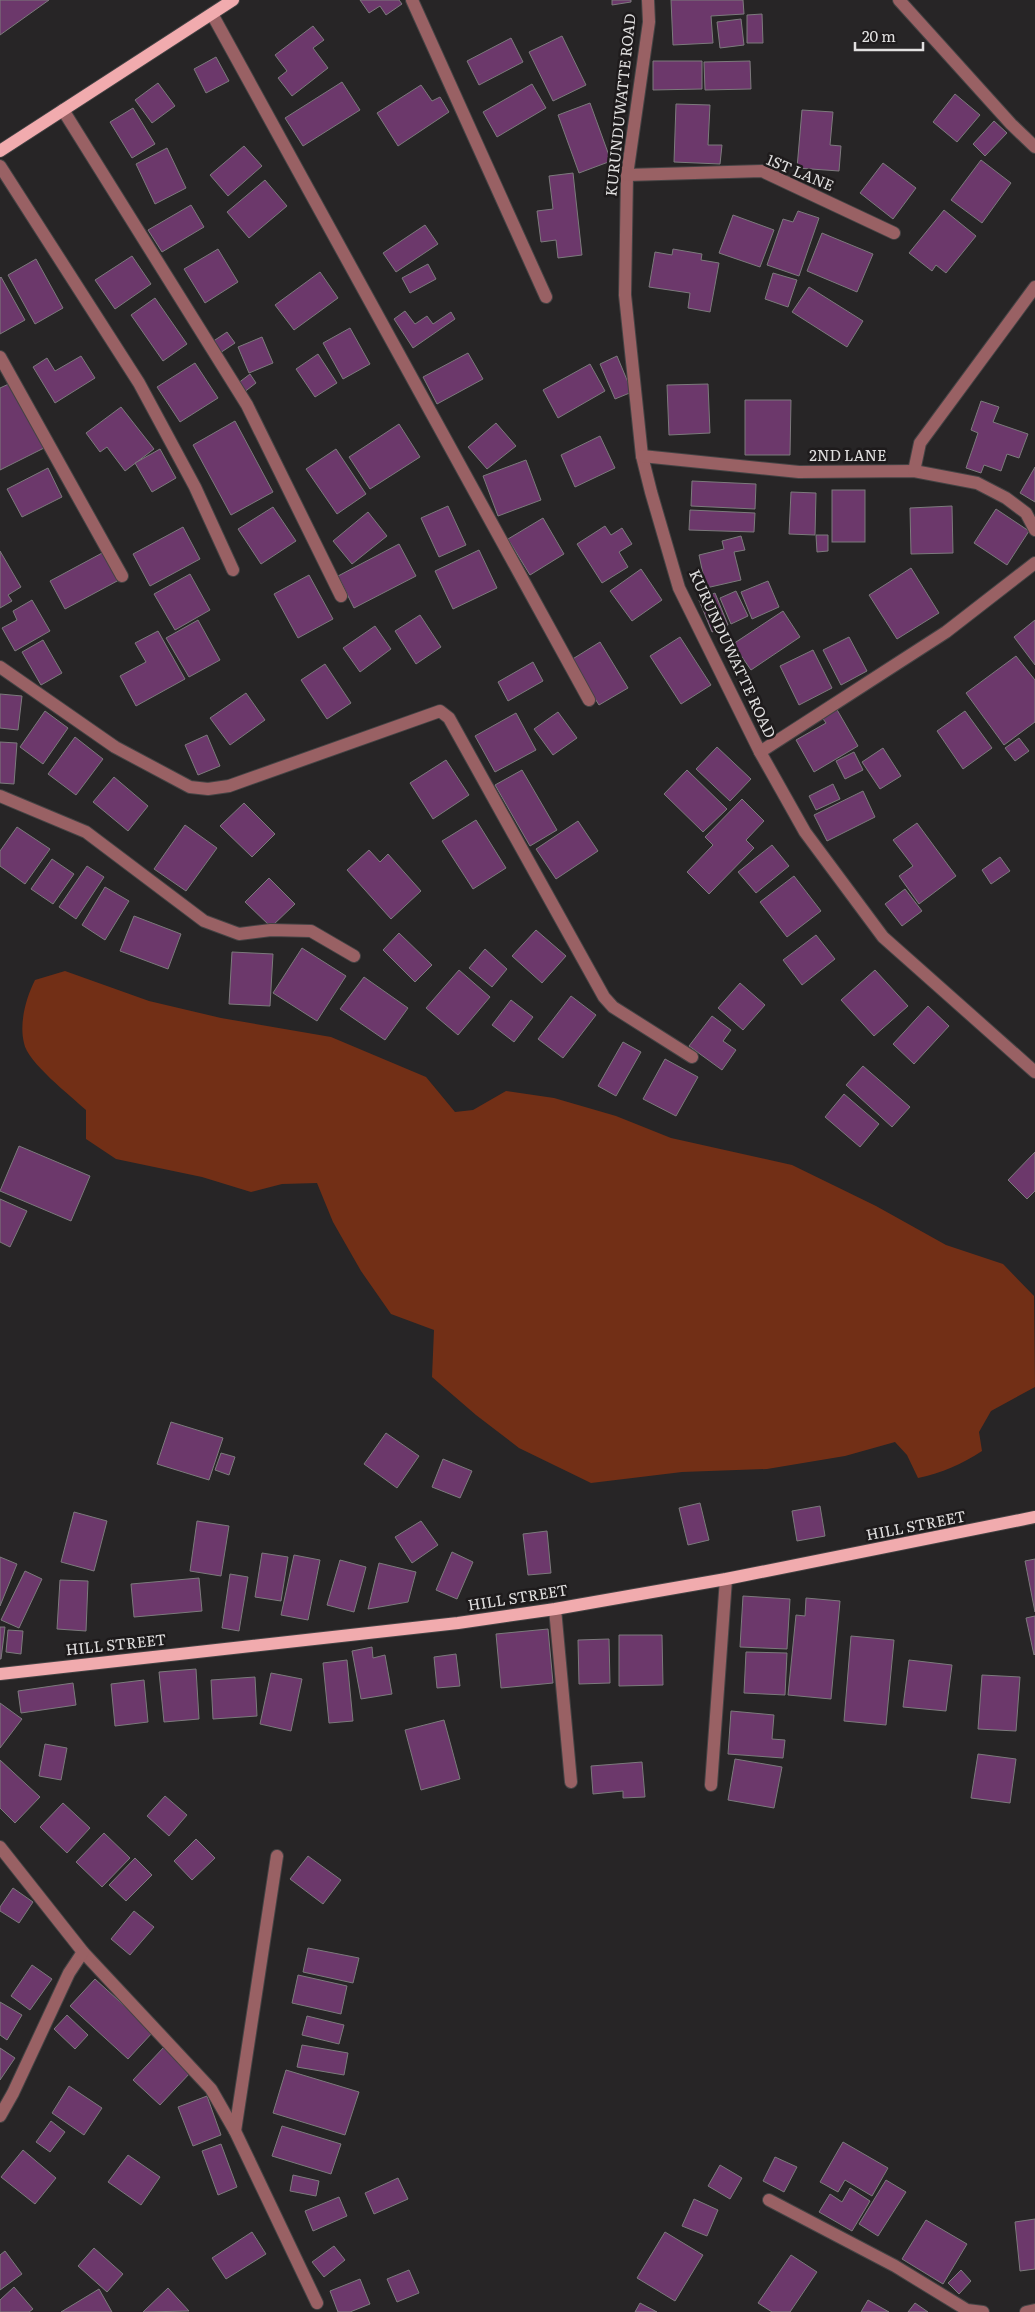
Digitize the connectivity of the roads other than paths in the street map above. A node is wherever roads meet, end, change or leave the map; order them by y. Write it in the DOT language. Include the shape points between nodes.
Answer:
graph roads {
  1 [pos="233,0"];
  2 [pos="412,0"];
  3 [pos="648,0"];
  4 [pos="899,0"];
  5 [pos="212,14"];
  6 [pos="62,110"];
  7 [pos="1035,147"];
  8 [pos="0,151"];
  9 [pos="0,166"];
  10 [pos="627,175"];
  11 [pos="894,232"];
  12 [pos="1035,287"];
  13 [pos="546,297"];
  14 [pos="0,357"];
  15 [pos="642,456"];
  16 [pos="914,471"];
  17 [pos="1035,530"];
  18 [pos="1035,563"];
  19 [pos="233,570"];
  20 [pos="122,576"];
  21 [pos="341,596"];
  22 [pos="0,667"];
  23 [pos="589,700"];
  24 [pos="760,752"];
  25 [pos="0,796"];
  26 [pos="354,956"];
  27 [pos="692,1057"];
  28 [pos="1035,1072"];
  29 [pos="1035,1517"];
  30 [pos="726,1579"];
  31 [pos="555,1609"];
  32 [pos="0,1674"];
  33 [pos="571,1782"];
  34 [pos="711,1785"];
  35 [pos="0,1847"];
  36 [pos="277,1856"];
  37 [pos="83,1952"];
  38 [pos="0,2116"];
  39 [pos="235,2131"];
  40 [pos="769,2200"];
  41 [pos="317,2303"];
  42 [pos="1035,2310"];
  43 [pos="983,2312"];
  44 [pos="1026,2312"];
  1 -- 5 [label="main road"];
  2 -- 13 [label="street"];
  3 -- 10 [label="street, KURUNDUWATTE ROAD" via="649,22"];
  4 -- 7 [label="street"];
  5 -- 6 [label="main road"];
  5 -- 23 [label="street"];
  6 -- 8 [label="main road"];
  6 -- 21 [label="street" via="247,406"];
  9 -- 19 [label="street" via="139,383 195,487"];
  10 -- 11 [label="street, 1ST LANE" via="762,171"];
  10 -- 15 [label="street, KURUNDUWATTE ROAD" via="625,294"];
  12 -- 16 [label="street" via="920,443"];
  14 -- 20 [label="street"];
  15 -- 16 [label="street, 2ND LANE" via="799,472"];
  15 -- 24 [label="street, KURUNDUWATTE ROAD" via="679,588"];
  16 -- 17 [label="street, 2ND LANE" via="977,483 1026,513"];
  18 -- 24 [label="street" via="946,632"];
  22 -- 27 [label="street" via="115,747 190,787 208,790 229,786 440,711 449,718 604,997 613,1007"];
  24 -- 28 [label="street, KURUNDUWATTE ROAD" via="805,832 883,937"];
  25 -- 26 [label="street" via="86,832 204,921 239,934 271,930 311,931"];
  29 -- 30 [label="main road, HILL STREET"];
  30 -- 31 [label="main road, HILL STREET"];
  30 -- 34 [label="street"];
  31 -- 32 [label="main road, HILL STREET" via="458,1623"];
  31 -- 33 [label="street"];
  35 -- 37 [label="street"];
  36 -- 39 [label="street"];
  37 -- 38 [label="street" via="69,1973"];
  37 -- 39 [label="street" via="196,2070 216,2096"];
  39 -- 41 [label="street"];
  40 -- 43 [label="street" via="895,2266 968,2310"];
  42 -- 44 [label="street"];
}
